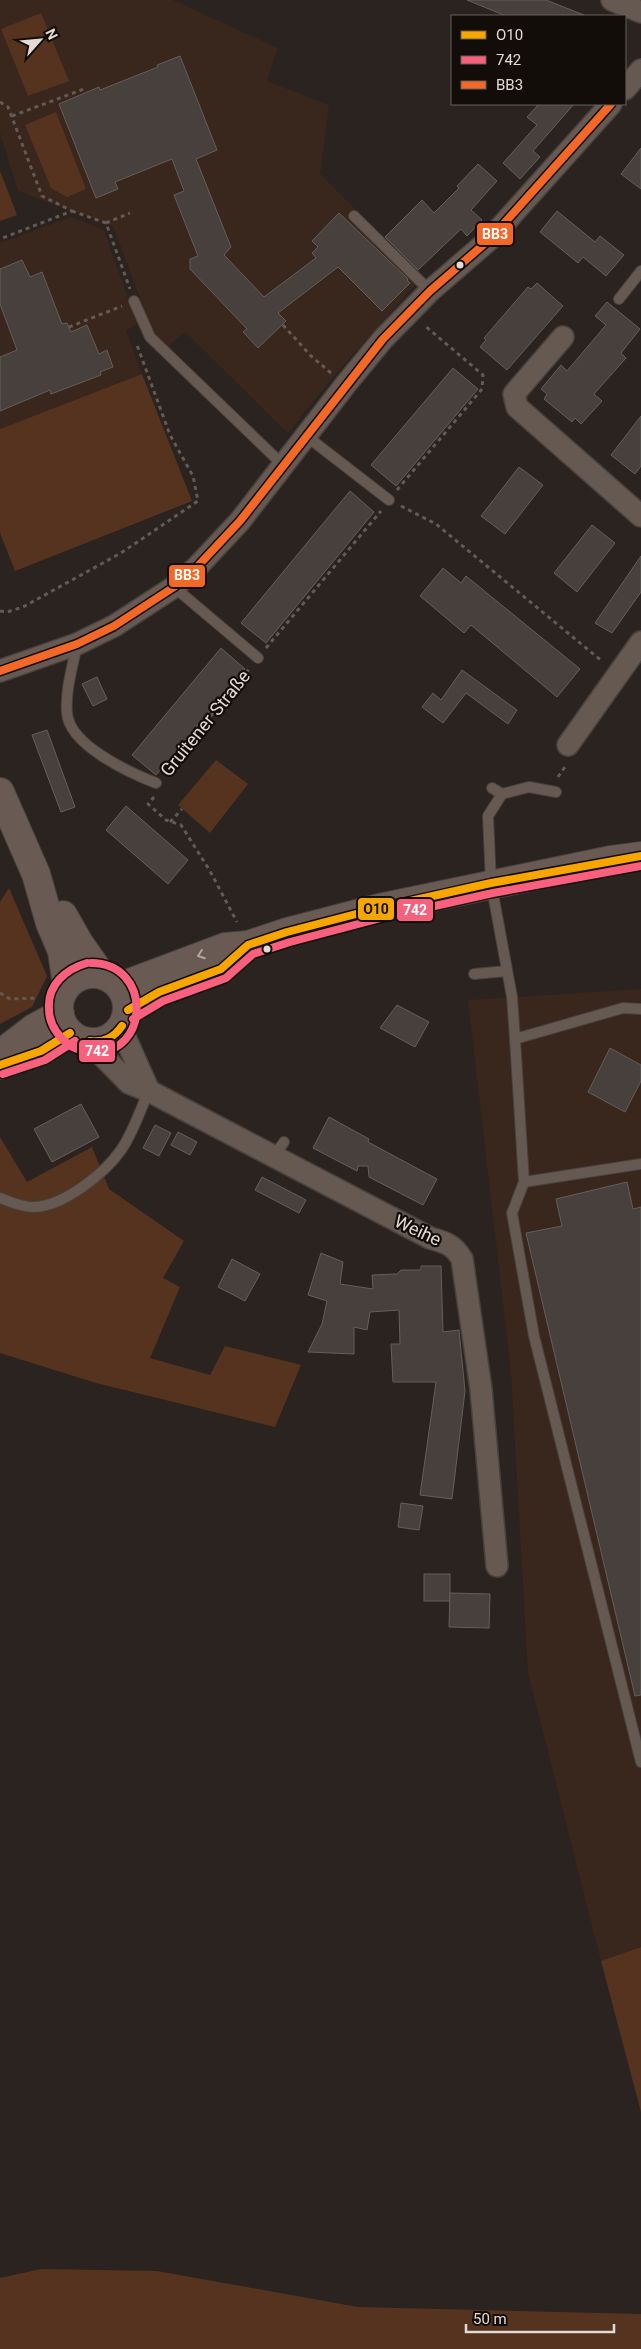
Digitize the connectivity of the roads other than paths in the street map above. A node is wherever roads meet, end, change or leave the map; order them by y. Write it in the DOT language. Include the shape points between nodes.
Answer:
graph roads {
  1 [pos="612,0"];
  2 [pos="641,12"];
  3 [pos="641,70"];
  4 [pos="626,87"];
  5 [pos="610,105"];
  6 [pos="354,216"];
  7 [pos="641,271"];
  8 [pos="430,291"];
  9 [pos="618,299"];
  10 [pos="134,301"];
  11 [pos="563,337"];
  12 [pos="306,436"];
  13 [pos="283,465"];
  14 [pos="389,500"];
  15 [pos="641,516"];
  16 [pos="174,587"];
  17 [pos="641,642"];
  18 [pos="77,644"];
  19 [pos="258,658"];
  20 [pos="0,671"];
  21 [pos="568,745"];
  22 [pos="156,783"];
  23 [pos="492,788"];
  24 [pos="0,792"];
  25 [pos="556,792"];
  26 [pos="502,794"];
  27 [pos="477,833"];
  28 [pos="489,838"];
  29 [pos="641,856"];
  30 [pos="36,874"];
  31 [pos="491,883"];
  32 [pos="507,971"];
  33 [pos="474,974"];
  34 [pos="67,985"];
  35 [pos="117,999"];
  36 [pos="641,1009"];
  37 [pos="66,1022"];
  38 [pos="515,1039"];
  39 [pos="0,1054"];
  40 [pos="0,1065"];
  41 [pos="149,1092"];
  42 [pos="641,1164"];
  43 [pos="524,1182"];
  44 [pos="0,1198"];
  45 [pos="497,1566"];
  46 [pos="641,1762"];
  1 -- 2 [label="street"];
  3 -- 4 [label="street"];
  5 -- 8 [label="street" via="490,239"];
  6 -- 8 [label="lane"];
  7 -- 9 [label="lane"];
  8 -- 12 [label="street" via="346,384"];
  10 -- 13 [label="lane" via="150,336"];
  11 -- 15 [label="street" via="514,394 517,407"];
  12 -- 13 [label="street"];
  12 -- 14 [label="lane"];
  13 -- 16 [label="street" via="220,545"];
  16 -- 18 [label="street" via="114,626"];
  16 -- 19 [label="lane, Gruitener Straße"];
  17 -- 21 [label="street"];
  18 -- 20 [label="street"];
  18 -- 22 [label="lane, Gruitener Straße" via="67,697 69,723 97,752 134,775"];
  23 -- 26 [label="lane"];
  24 -- 30 [label="main road"];
  25 -- 26 [label="lane" via="529,787"];
  26 -- 28 [label="lane" via="488,816"];
  27 -- 28 [label="lane"];
  28 -- 31 [label="lane"];
  29 -- 31 [label="main road"];
  30 -- 34 [label="main road" via="50,924 62,951"];
  30 -- 35 [label="main road"];
  31 -- 32 [label="lane"];
  31 -- 35 [label="main road" via="286,932 248,945 221,969 159,992"];
  32 -- 33 [label="lane"];
  32 -- 38 [label="lane"];
  34 -- 35 [label="main road" via="82,975"];
  34 -- 37 [label="main road" via="59,1004"];
  35 -- 37 [label="main road" via="107,1040"];
  35 -- 41 [label="street"];
  36 -- 38 [label="lane" via="623,1008"];
  37 -- 39 [label="main road" via="34,1028"];
  37 -- 40 [label="main road" via="41,1051"];
  37 -- 41 [label="street, Weihe" via="128,1083"];
  38 -- 43 [label="lane"];
  41 -- 44 [label="lane" via="122,1149 102,1172 48,1204 22,1206"];
  41 -- 45 [label="street, Weihe" via="279,1149 430,1238 456,1249 462,1258 481,1389"];
  42 -- 43 [label="lane"];
  43 -- 46 [label="lane" via="512,1213 534,1336"];
}
